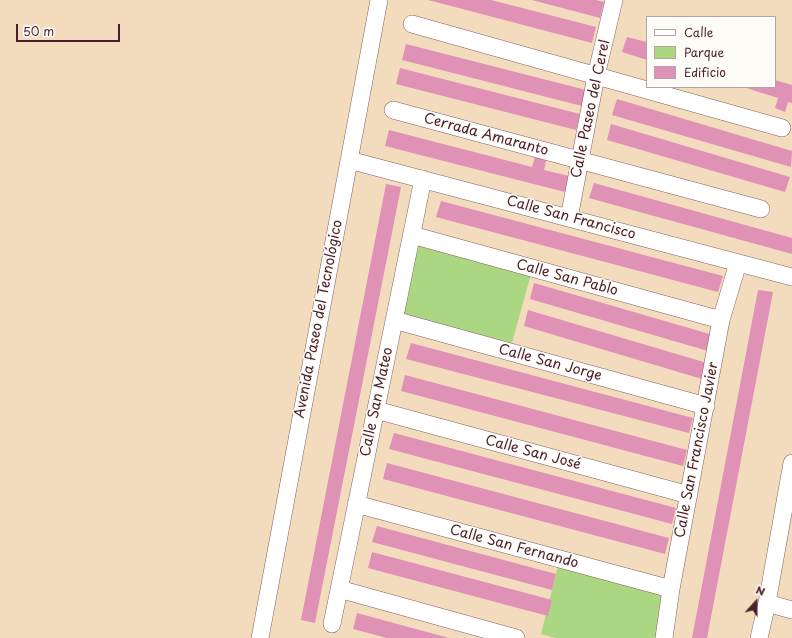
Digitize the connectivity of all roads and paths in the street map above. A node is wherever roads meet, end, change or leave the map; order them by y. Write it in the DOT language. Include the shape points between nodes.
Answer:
graph roads {
  1 [pos="379,0"];
  2 [pos="614,0"];
  3 [pos="412,24"];
  4 [pos="596,76"];
  5 [pos="393,110"];
  6 [pos="782,128"];
  7 [pos="349,160"];
  8 [pos="579,160"];
  9 [pos="423,179"];
  10 [pos="761,209"];
  11 [pos="569,218"];
  12 [pos="412,235"];
  13 [pos="738,263"];
  14 [pos="792,277"];
  15 [pos="394,320"];
  16 [pos="721,320"];
  17 [pos="706,406"];
  18 [pos="376,410"];
  19 [pos="792,463"];
  20 [pos="689,495"];
  21 [pos="356,504"];
  22 [pos="788,507"];
  23 [pos="339,588"];
  24 [pos="671,589"];
  25 [pos="767,603"];
  26 [pos="792,610"];
  27 [pos="332,624"];
  28 [pos="260,638"];
  29 [pos="516,638"];
  30 [pos="664,638"];
  31 [pos="760,638"];
  1 -- 7 [label="street, Avenida Paseo del Tecnológico"];
  2 -- 4 [label="street, Calle Paseo del Cerel"];
  3 -- 4 [label="street"];
  4 -- 6 [label="street"];
  4 -- 8 [label="street, Calle Paseo del Cerel"];
  5 -- 8 [label="street, Cerrada Amaranto"];
  7 -- 9 [label="street, Calle San Francisco"];
  7 -- 28 [label="street, Avenida Paseo del Tecnológico"];
  8 -- 10 [label="street, Cerrada Amaranto"];
  8 -- 11 [label="street, Calle Paseo del Cerel"];
  9 -- 11 [label="street, Calle San Francisco"];
  9 -- 12 [label="street, Calle San Mateo"];
  11 -- 13 [label="street, Calle San Francisco"];
  12 -- 15 [label="street, Calle San Mateo"];
  12 -- 16 [label="street, Calle San Pablo"];
  13 -- 14 [label="street, Calle San Francisco"];
  13 -- 16 [label="street, Calle San Francisco Javier"];
  15 -- 17 [label="street, Calle San Jorge"];
  15 -- 18 [label="street, Calle San Mateo"];
  16 -- 17 [label="street, Calle San Francisco Javier"];
  17 -- 20 [label="street, Calle San Francisco Javier"];
  18 -- 20 [label="street, Calle San José"];
  18 -- 21 [label="street, Calle San Mateo"];
  19 -- 22 [label="street"];
  20 -- 24 [label="street, Calle San Francisco Javier"];
  21 -- 23 [label="street, Calle San Mateo"];
  21 -- 24 [label="street, Calle San Fernando"];
  22 -- 25 [label="street"];
  23 -- 27 [label="street, Calle San Mateo"];
  23 -- 29 [label="street"];
  24 -- 30 [label="street, Calle San Francisco Javier"];
  25 -- 26 [label="street"];
  25 -- 31 [label="street"];
}
